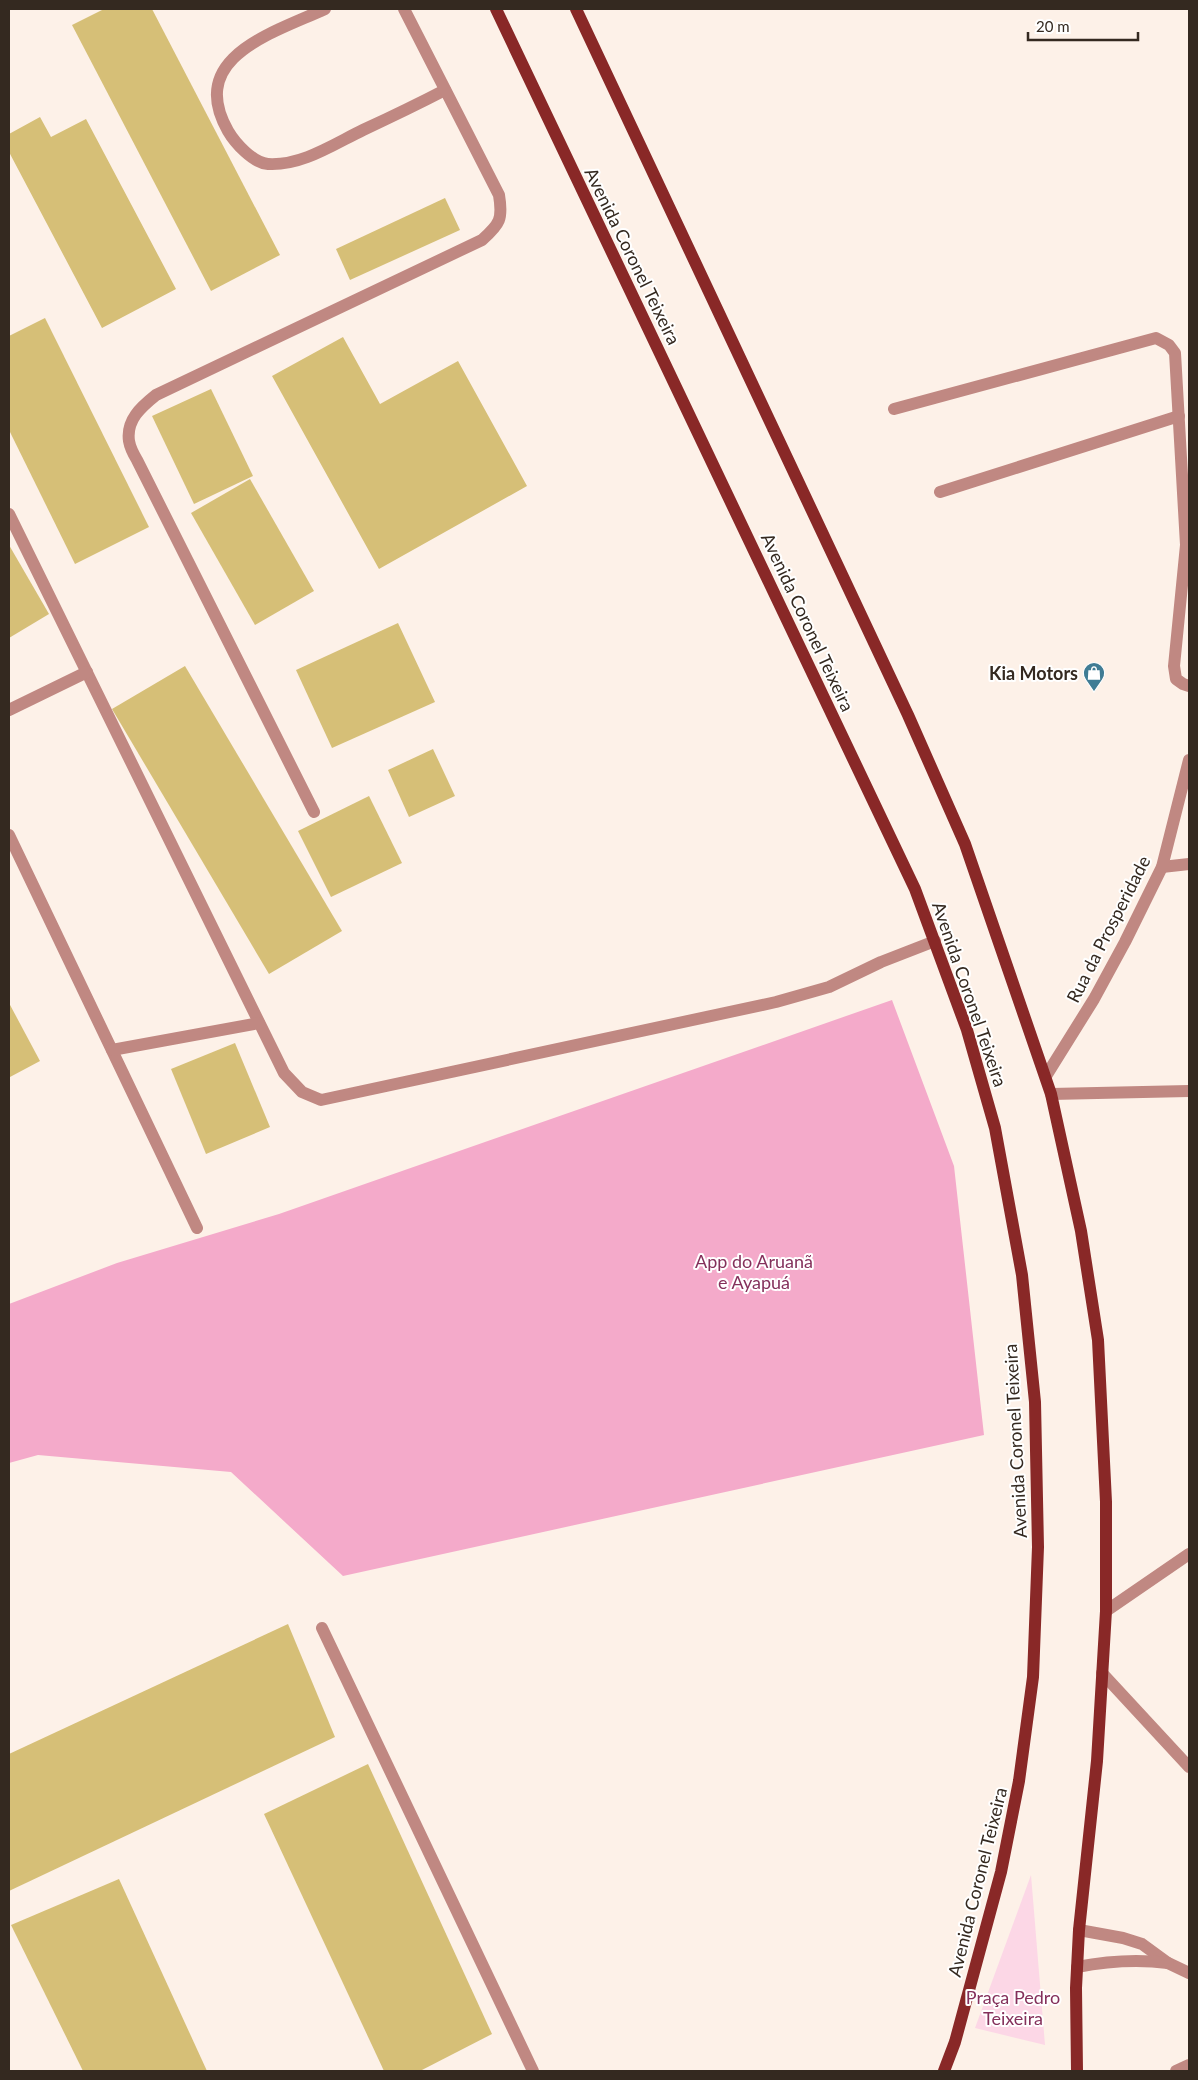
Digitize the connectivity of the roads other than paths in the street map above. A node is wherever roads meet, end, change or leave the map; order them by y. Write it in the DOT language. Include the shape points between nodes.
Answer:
graph roads {
  1 [pos="325,9"];
  2 [pos="404,9"];
  3 [pos="496,9"];
  4 [pos="576,9"];
  5 [pos="445,90"];
  6 [pos="894,409"];
  7 [pos="1178,416"];
  8 [pos="940,492"];
  9 [pos="9,514"];
  10 [pos="87,672"];
  11 [pos="1189,686"];
  12 [pos="9,710"];
  13 [pos="1189,760"];
  14 [pos="314,812"];
  15 [pos="9,835"];
  16 [pos="1189,864"];
  17 [pos="1162,867"];
  18 [pos="935,941"];
  19 [pos="259,1022"];
  20 [pos="112,1050"];
  21 [pos="1046,1076"];
  22 [pos="1189,1092"];
  23 [pos="1050,1094"];
  24 [pos="198,1228"];
  25 [pos="1189,1554"];
  26 [pos="1106,1611"];
  27 [pos="322,1628"];
  28 [pos="1102,1673"];
  29 [pos="1189,1767"];
  30 [pos="1079,1930"];
  31 [pos="1168,1962"];
  32 [pos="1077,1967"];
  33 [pos="1189,1973"];
  34 [pos="1189,2065"];
  35 [pos="534,2071"];
  36 [pos="944,2071"];
  37 [pos="1077,2071"];
  38 [pos="1176,2071"];
  1 -- 5 [label="street" via="253,43 236,54 222,72 216,92 218,113 229,134 245,153 266,164 312,156"];
  2 -- 5 [label="street"];
  3 -- 18 [label="main road, Avenida Coronel Teixeira" via="915,889"];
  4 -- 21 [label="main road" via="965,844"];
  5 -- 14 [label="street" via="499,194 502,211 496,227 482,240 156,395 142,406 131,422 129,442 136,460"];
  6 -- 7 [label="street" via="1156,338 1175,353"];
  7 -- 8 [label="street"];
  7 -- 11 [label="street" via="1186,545 1174,666 1176,679"];
  9 -- 10 [label="street"];
  10 -- 12 [label="street"];
  10 -- 19 [label="street"];
  13 -- 17 [label="street, Rua da Prosperidade"];
  15 -- 20 [label="street"];
  16 -- 17 [label="street"];
  17 -- 21 [label="street, Rua da Prosperidade" via="1094,999"];
  18 -- 19 [label="street" via="829,987 776,1002 321,1100 302,1092 284,1073"];
  18 -- 36 [label="main road, Avenida Coronel Teixeira" via="967,1030 994,1128 1022,1275 1035,1402 1038,1547 1033,1677 1019,1781 1001,1872 955,2042"];
  19 -- 20 [label="street"];
  20 -- 24 [label="street"];
  21 -- 23 [label="main road"];
  22 -- 23 [label="street"];
  23 -- 26 [label="main road" via="1081,1231 1098,1340 1106,1502"];
  25 -- 26 [label="street"];
  26 -- 28 [label="main road"];
  27 -- 35 [label="street"];
  28 -- 29 [label="street"];
  28 -- 30 [label="main road" via="1097,1762"];
  30 -- 31 [label="street" via="1142,1944"];
  30 -- 32 [label="main road"];
  31 -- 32 [label="street" via="1108,1961"];
  31 -- 33 [label="street"];
  32 -- 37 [label="main road"];
  34 -- 38 [label="street"];
}
